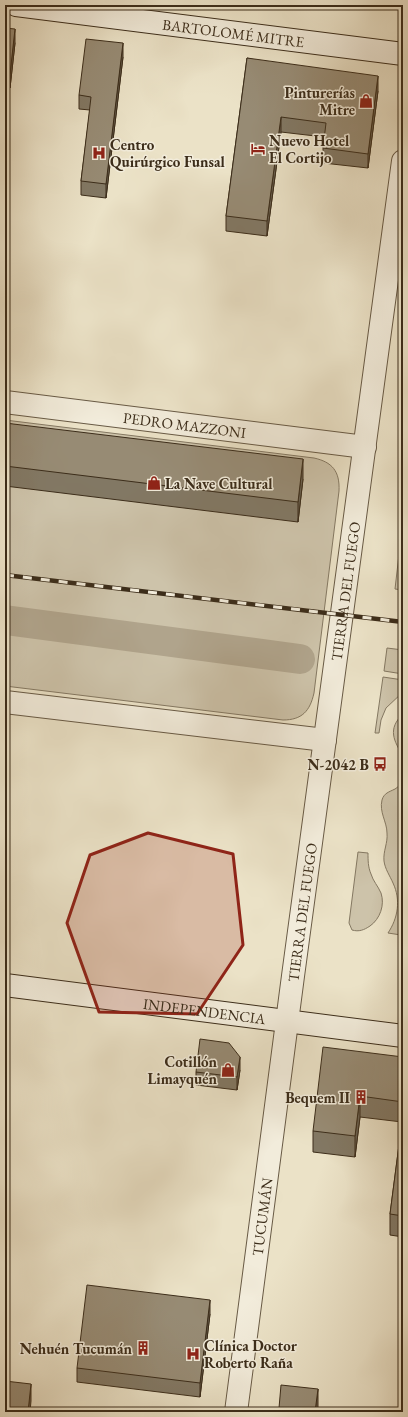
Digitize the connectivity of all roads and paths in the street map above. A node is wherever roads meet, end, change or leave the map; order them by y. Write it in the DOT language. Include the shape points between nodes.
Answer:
graph roads {
  1 [pos="16,5"];
  2 [pos="403,54"];
  3 [pos="403,161"];
  4 [pos="5,402"];
  5 [pos="364,447"];
  6 [pos="5,702"];
  7 [pos="325,740"];
  8 [pos="5,985"];
  9 [pos="287,1021"];
  10 [pos="403,1036"];
  11 [pos="236,1412"];
  1 -- 2 [label="street, BARTOLOMÉ MITRE"];
  3 -- 5 [label="street, TIERRA DEL FUEGO"];
  4 -- 5 [label="street, PEDRO MAZZONI"];
  5 -- 7 [label="street, TIERRA DEL FUEGO"];
  6 -- 7 [label="street"];
  7 -- 9 [label="street, TIERRA DEL FUEGO"];
  8 -- 9 [label="street, INDEPENDENCIA"];
  9 -- 10 [label="street, INDEPENDENCIA"];
  9 -- 11 [label="street, TUCUMÁN"];
}
